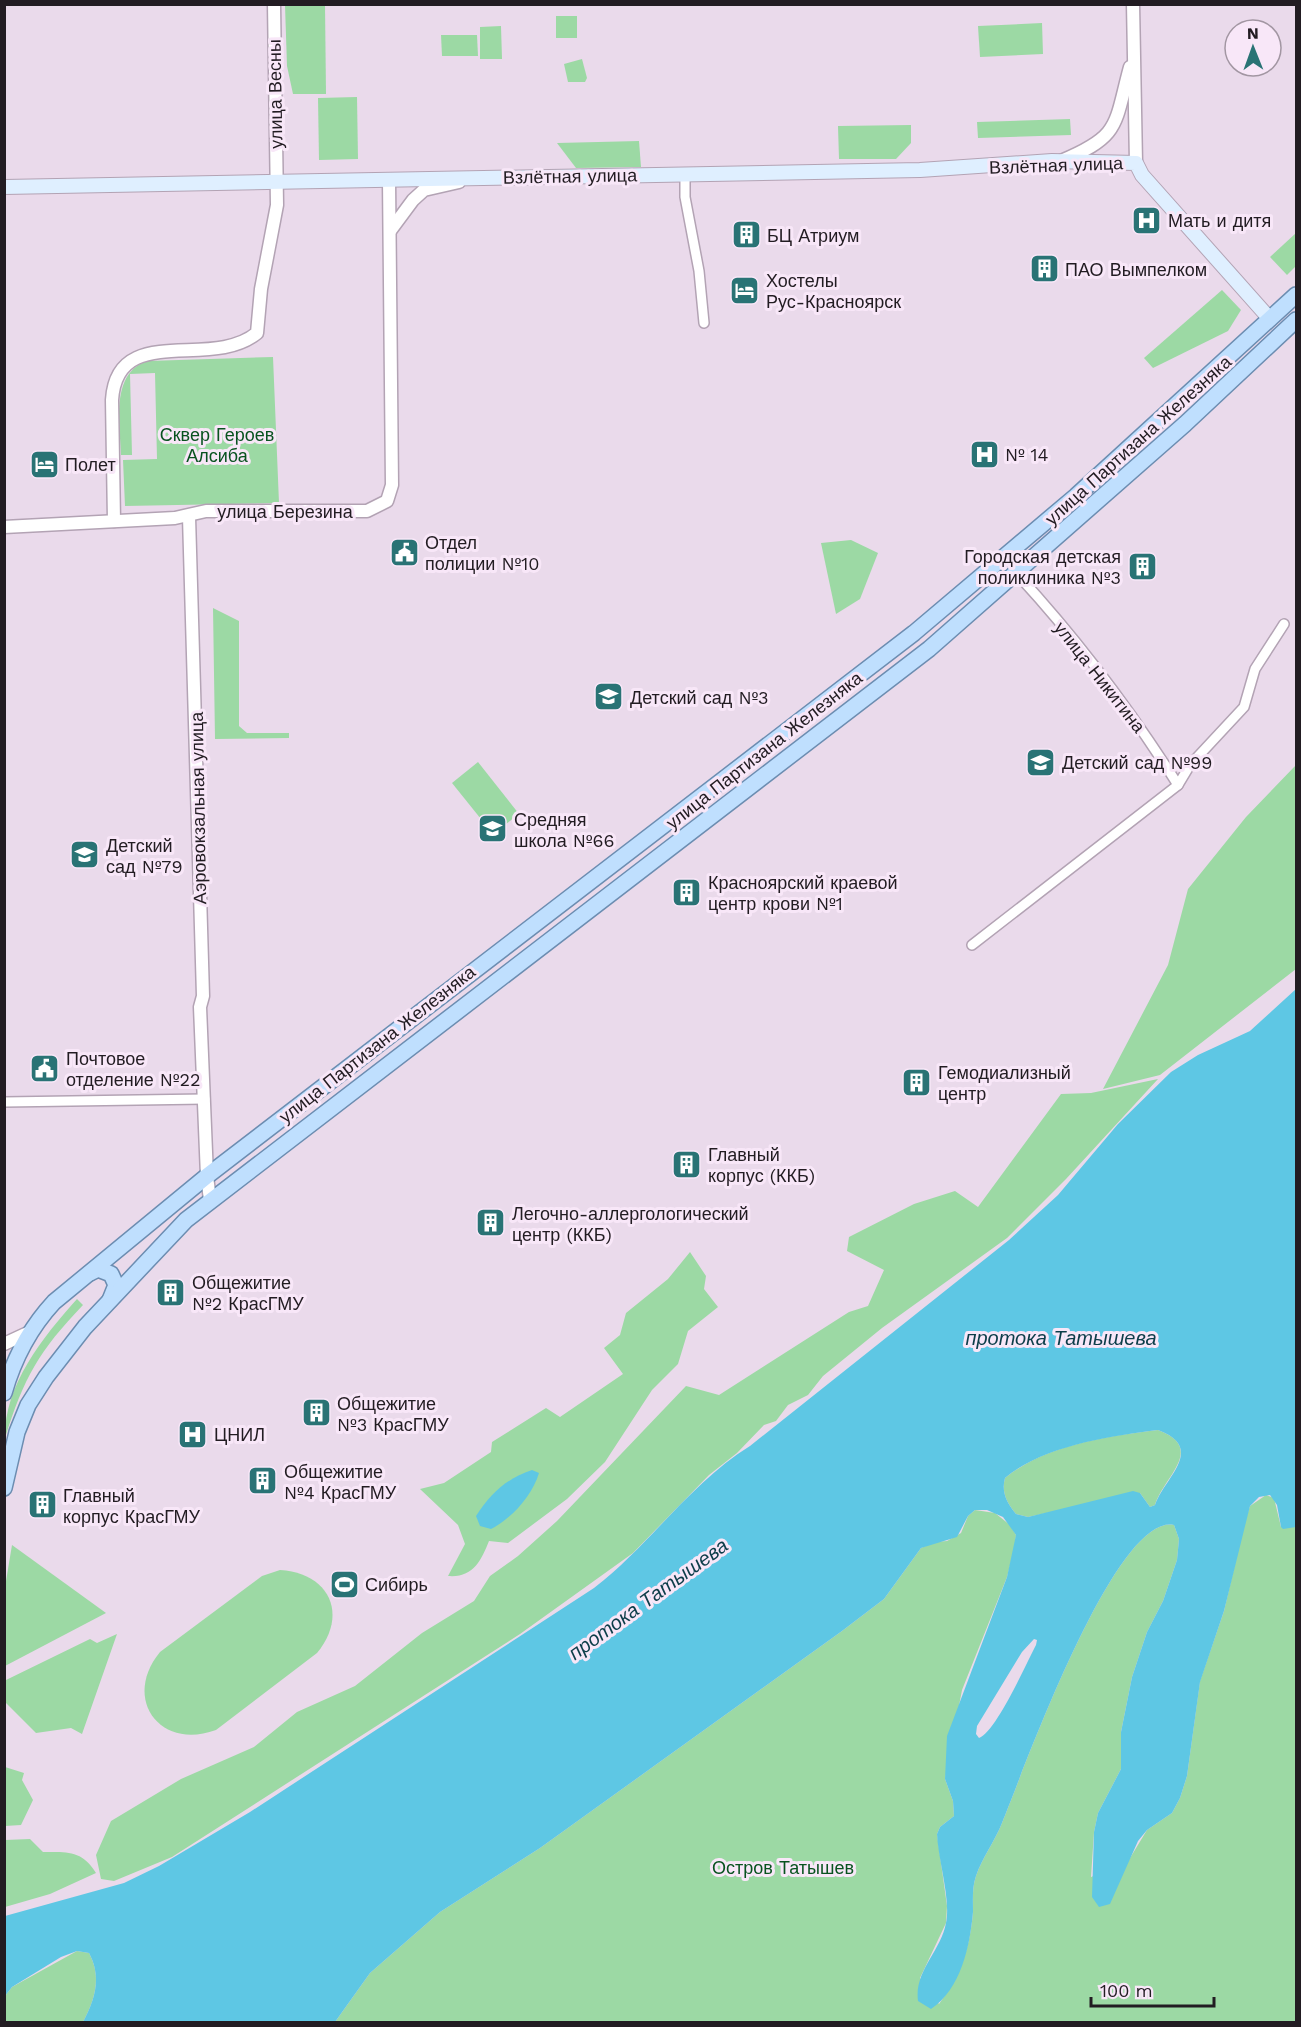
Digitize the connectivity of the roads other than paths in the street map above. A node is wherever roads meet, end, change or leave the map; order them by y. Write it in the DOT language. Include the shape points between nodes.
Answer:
graph roads {
  1 [pos="274,4"];
  2 [pos="1133,4"];
  3 [pos="1133,54"];
  4 [pos="1060,161"];
  5 [pos="1136,163"];
  6 [pos="685,174"];
  7 [pos="476,178"];
  8 [pos="389,180"];
  9 [pos="277,183"];
  10 [pos="4,188"];
  11 [pos="390,231"];
  12 [pos="1296,295"];
  13 [pos="1270,319"];
  14 [pos="704,323"];
  15 [pos="1292,324"];
  16 [pos="189,517"];
  17 [pos="114,520"];
  18 [pos="4,527"];
  19 [pos="1017,574"];
  20 [pos="1284,624"];
  21 [pos="914,633"];
  22 [pos="929,649"];
  23 [pos="869,668"];
  24 [pos="885,683"];
  25 [pos="1178,785"];
  26 [pos="972,945"];
  27 [pos="450,987"];
  28 [pos="465,1004"];
  29 [pos="205,1099"];
  30 [pos="4,1102"];
  31 [pos="207,1176"];
  32 [pos="210,1200"];
  33 [pos="87,1275"];
  34 [pos="110,1303"];
  35 [pos="32,1330"];
  36 [pos="4,1344"];
  37 [pos="5,1385"];
  38 [pos="4,1488"];
  1 -- 9 [label="street, улица Весны"];
  2 -- 3 [label="street"];
  3 -- 4 [label="street" via="1113,127 1090,149"];
  3 -- 5 [label="street"];
  4 -- 5 [label="main road, Взлётная улица"];
  4 -- 6 [label="main road, Взлётная улица" via="920,170"];
  5 -- 13 [label="main road" via="1197,240"];
  6 -- 7 [label="main road, Взлётная улица"];
  6 -- 14 [label="street"];
  7 -- 8 [label="main road, Взлётная улица"];
  7 -- 11 [label="street" via="424,190"];
  8 -- 9 [label="main road, Взлётная улица"];
  8 -- 11 [label="street, улица Березина"];
  9 -- 10 [label="main road, Взлётная улица"];
  9 -- 17 [label="street" via="278,205 261,290 257,333 226,349 150,352 127,363 113,384"];
  11 -- 16 [label="street, улица Березина" via="392,485 387,501 367,511 206,511"];
  12 -- 13 [label="main road, улица Партизана Железняка"];
  13 -- 15 [label="main road"];
  13 -- 21 [label="main road, улица Партизана Железняка" via="1076,496"];
  15 -- 19 [label="main road, улица Партизана Железняка"];
  16 -- 17 [label="street, улица Березина"];
  16 -- 29 [label="street, Аэровокзальная улица"];
  17 -- 18 [label="street, улица Березина"];
  19 -- 22 [label="main road, улица Партизана Железняка"];
  19 -- 25 [label="street, улица Никитина" via="1154,746"];
  20 -- 25 [label="street" via="1255,669 1244,708 1190,765"];
  21 -- 22 [label="main road" via="915,643"];
  21 -- 23 [label="main road, улица Партизана Железняка"];
  22 -- 24 [label="main road, улица Партизана Железняка"];
  23 -- 24 [label="main road" via="881,670"];
  23 -- 27 [label="main road, улица Партизана Железняка"];
  24 -- 28 [label="main road, улица Партизана Железняка"];
  25 -- 26 [label="street"];
  27 -- 28 [label="main road"];
  27 -- 31 [label="main road, улица Партизана Железняка"];
  28 -- 32 [label="main road, улица Партизана Железняка"];
  29 -- 30 [label="street"];
  29 -- 31 [label="street, Аэровокзальная улица"];
  31 -- 32 [label="street"];
  31 -- 33 [label="main road, улица Партизана Железняка"];
  32 -- 34 [label="main road, улица Партизана Железняка" via="186,1220"];
  33 -- 34 [label="main road" via="98,1269 111,1274 116,1285"];
  33 -- 35 [label="main road, улица Партизана Железняка" via="54,1302"];
  34 -- 38 [label="main road, улица Партизана Железняка" via="64,1352 28,1405 17,1432"];
  35 -- 36 [label="street"];
  35 -- 37 [label="main road, улица Партизана Железняка" via="18,1350"];
}
